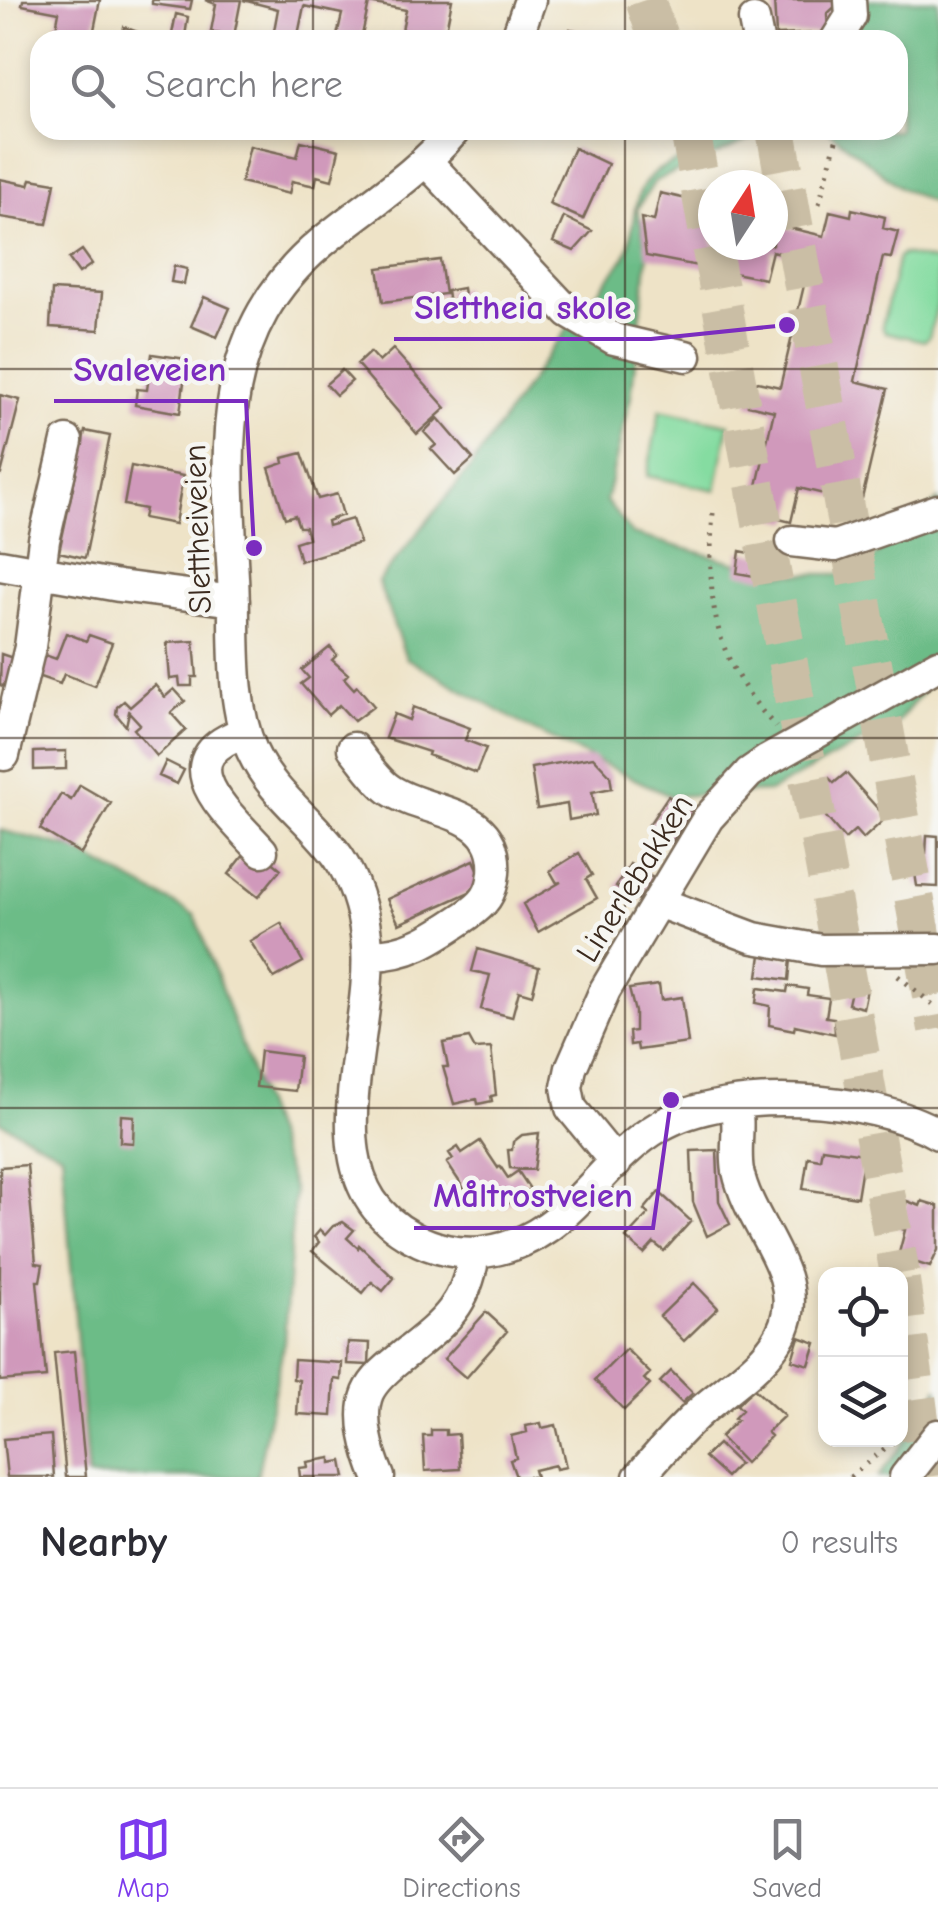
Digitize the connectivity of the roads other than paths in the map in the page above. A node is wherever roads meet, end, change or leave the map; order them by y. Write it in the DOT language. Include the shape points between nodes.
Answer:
graph roads {
  1 [pos="530,0"];
  2 [pos="850,0"];
  3 [pos="520,30"];
  4 [pos="842,30"];
  5 [pos="446,140"];
  6 [pos="426,161"];
  7 [pos="686,356"];
  8 [pos="67,441"];
  9 [pos="938,510"];
  10 [pos="792,541"];
  11 [pos="0,565"];
  12 [pos="41,572"];
  13 [pos="234,600"];
  14 [pos="938,666"];
  15 [pos="246,732"];
  16 [pos="353,748"];
  17 [pos="4,754"];
  18 [pos="262,850"];
  19 [pos="658,902"];
  20 [pos="938,948"];
  21 [pos="368,955"];
  22 [pos="736,1103"];
  23 [pos="938,1134"];
  24 [pos="616,1163"];
  25 [pos="474,1253"];
  26 [pos="938,1435"];
  27 [pos="938,1463"];
  28 [pos="379,1477"];
  29 [pos="639,1477"];
  30 [pos="905,1477"];
  31 [pos="918,1477"];
  1 -- 3 [label="street"];
  2 -- 4 [label="street"];
  5 -- 6 [label="street, Slettheiveien"];
  6 -- 7 [label="street" via="569,312 614,339"];
  6 -- 13 [label="street, Slettheiveien" via="306,257 254,328 234,388 228,438"];
  8 -- 12 [label="street"];
  9 -- 10 [label="street" via="835,546"];
  11 -- 12 [label="street"];
  12 -- 13 [label="street"];
  12 -- 17 [label="street"];
  13 -- 15 [label="street, Slettheiveien"];
  14 -- 19 [label="street, Linerlebakken" via="749,773 708,818"];
  15 -- 18 [label="street" via="214,747 204,770 220,803"];
  15 -- 21 [label="street, Slettheiveien" via="268,779 340,860 360,906"];
  16 -- 21 [label="street" via="388,789 470,821 490,846 494,864 483,904 423,944"];
  19 -- 20 [label="street" via="754,938 821,950"];
  19 -- 24 [label="street, Linerlebakken" via="605,990 566,1086 571,1108"];
  21 -- 25 [label="street, Slettheiveien" via="352,1094 360,1176 385,1218 407,1235"];
  22 -- 23 [label="street, Slettheiveien" via="875,1109"];
  22 -- 24 [label="street, Slettheiveien" via="682,1114"];
  22 -- 29 [label="street" via="738,1172 784,1276 789,1318 768,1355 700,1411"];
  24 -- 25 [label="street, Slettheiveien" via="545,1231 504,1249"];
  25 -- 28 [label="street" via="470,1280 454,1309 368,1392 364,1418"];
  26 -- 30 [label="street"];
  27 -- 31 [label="street"];
}
